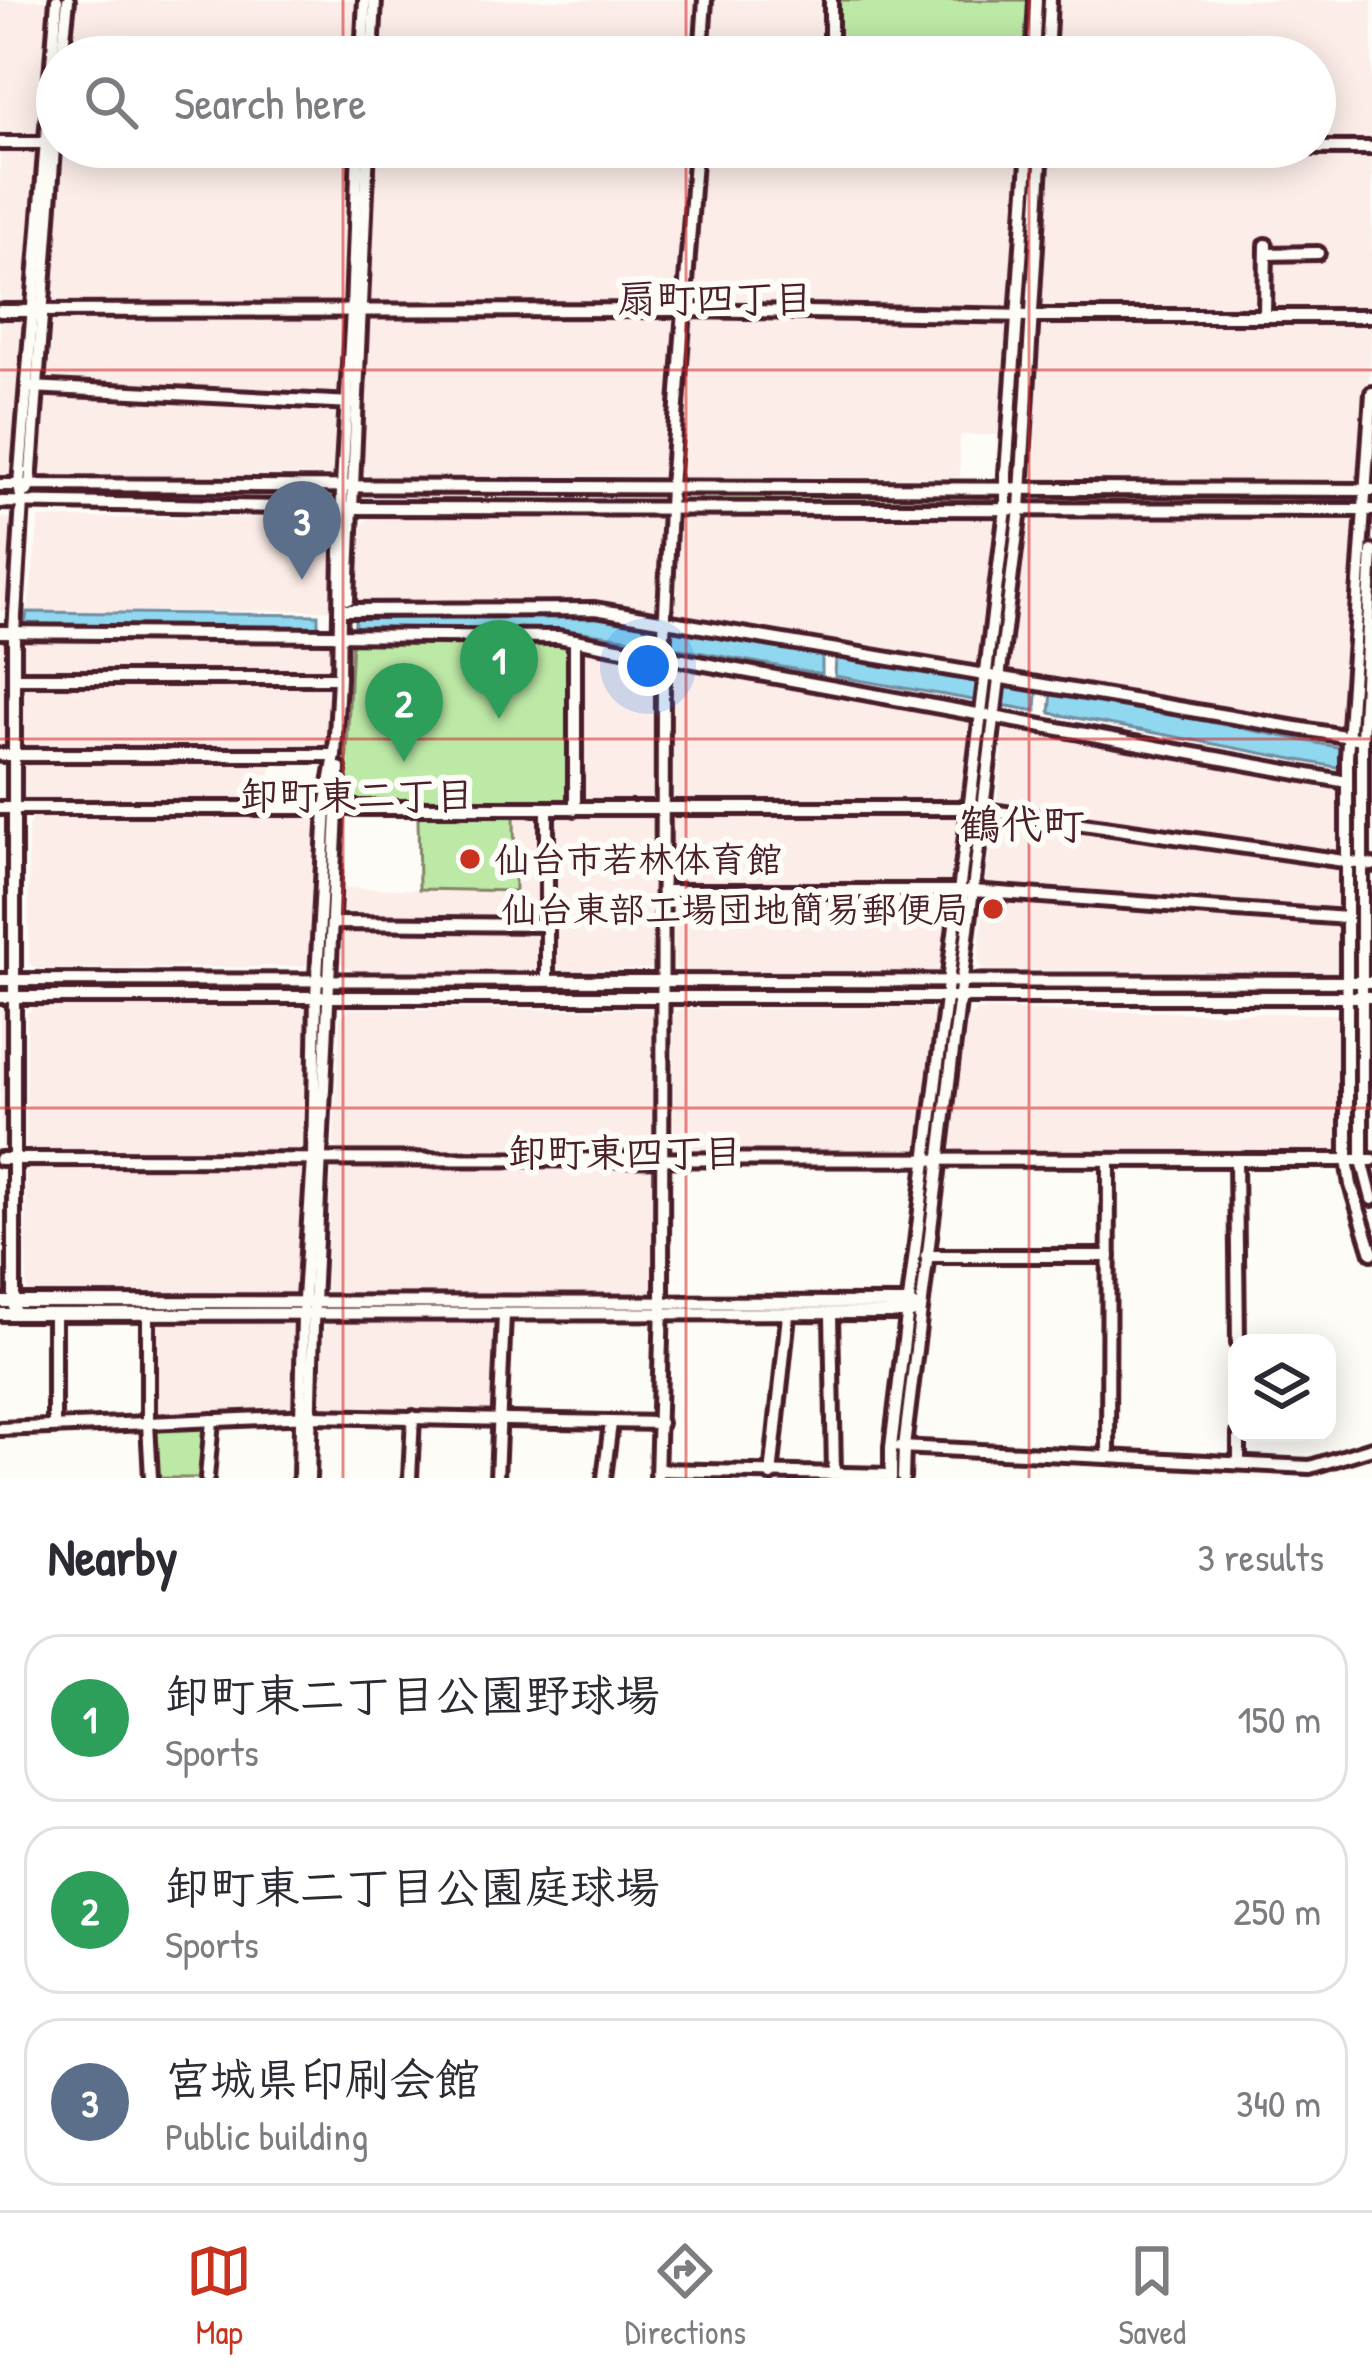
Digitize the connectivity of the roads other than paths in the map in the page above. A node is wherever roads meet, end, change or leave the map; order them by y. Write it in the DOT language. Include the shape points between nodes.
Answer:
graph roads {
  1 [pos="57,0"];
  2 [pos="68,0"];
  3 [pos="365,0"];
  4 [pos="375,0"];
  5 [pos="704,0"];
  6 [pos="831,0"];
  7 [pos="1036,0"];
  8 [pos="1050,0"];
  9 [pos="55,36"];
  10 [pos="64,36"];
  11 [pos="363,36"];
  12 [pos="373,36"];
  13 [pos="702,36"];
  14 [pos="831,36"];
  15 [pos="1034,36"];
  16 [pos="1048,36"];
  17 [pos="0,143"];
  18 [pos="36,143"];
  19 [pos="1336,148"];
  20 [pos="1372,148"];
  21 [pos="49,168"];
  22 [pos="358,168"];
  23 [pos="366,168"];
  24 [pos="694,168"];
  25 [pos="1029,168"];
  26 [pos="1040,168"];
  27 [pos="1318,254"];
  28 [pos="356,310"];
  29 [pos="684,310"];
  30 [pos="0,311"];
  31 [pos="37,311"];
  32 [pos="1265,315"];
  33 [pos="1025,316"];
  34 [pos="1372,316"];
  35 [pos="32,387"];
  36 [pos="1372,393"];
  37 [pos="351,403"];
  38 [pos="0,485"];
  39 [pos="25,485"];
  40 [pos="348,485"];
  41 [pos="671,488"];
  42 [pos="1020,489"];
  43 [pos="1005,490"];
  44 [pos="1368,490"];
  45 [pos="0,502"];
  46 [pos="22,502"];
  47 [pos="347,507"];
  48 [pos="670,508"];
  49 [pos="1013,509"];
  50 [pos="1367,510"];
  51 [pos="1372,551"];
  52 [pos="344,609"];
  53 [pos="664,620"];
  54 [pos="0,632"];
  55 [pos="14,632"];
  56 [pos="343,634"];
  57 [pos="1370,638"];
  58 [pos="575,640"];
  59 [pos="662,656"];
  60 [pos="993,676"];
  61 [pos="16,678"];
  62 [pos="339,678"];
  63 [pos="986,713"];
  64 [pos="1356,738"];
  65 [pos="335,754"];
  66 [pos="1367,754"];
  67 [pos="0,755"];
  68 [pos="16,755"];
  69 [pos="1347,782"];
  70 [pos="332,807"];
  71 [pos="0,808"];
  72 [pos="15,808"];
  73 [pos="548,808"];
  74 [pos="575,808"];
  75 [pos="662,808"];
  76 [pos="976,808"];
  77 [pos="0,856"];
  78 [pos="14,856"];
  79 [pos="1348,862"];
  80 [pos="1368,865"];
  81 [pos="662,891"];
  82 [pos="967,891"];
  83 [pos="1347,918"];
  84 [pos="332,923"];
  85 [pos="547,925"];
  86 [pos="0,926"];
  87 [pos="15,926"];
  88 [pos="324,979"];
  89 [pos="0,980"];
  90 [pos="15,980"];
  91 [pos="548,980"];
  92 [pos="955,980"];
  93 [pos="662,981"];
  94 [pos="1347,982"];
  95 [pos="1367,982"];
  96 [pos="1347,996"];
  97 [pos="0,997"];
  98 [pos="15,997"];
  99 [pos="322,997"];
  100 [pos="1368,997"];
  101 [pos="662,998"];
  102 [pos="953,998"];
  103 [pos="317,1159"];
  104 [pos="7,1160"];
  105 [pos="662,1160"];
  106 [pos="1109,1160"];
  107 [pos="1347,1160"];
  108 [pos="1367,1160"];
  109 [pos="932,1161"];
  110 [pos="1237,1161"];
  111 [pos="1372,1199"];
  112 [pos="1372,1252"];
  113 [pos="921,1256"];
  114 [pos="1108,1256"];
  115 [pos="0,1302"];
  116 [pos="14,1308"];
  117 [pos="309,1308"];
  118 [pos="662,1309"];
  119 [pos="912,1309"];
  120 [pos="0,1314"];
  121 [pos="54,1314"];
  122 [pos="148,1314"];
  123 [pos="504,1314"];
  124 [pos="788,1315"];
  125 [pos="831,1315"];
  126 [pos="1238,1334"];
  127 [pos="307,1416"];
  128 [pos="413,1417"];
  129 [pos="500,1418"];
  130 [pos="212,1420"];
  131 [pos="148,1423"];
  132 [pos="611,1423"];
  133 [pos="660,1423"];
  134 [pos="54,1426"];
  135 [pos="0,1429"];
  136 [pos="1239,1442"];
  137 [pos="897,1447"];
  138 [pos="1372,1448"];
  139 [pos="1108,1457"];
  140 [pos="1239,1463"];
  141 [pos="1310,1467"];
  142 [pos="834,1473"];
  143 [pos="657,1474"];
  144 [pos="771,1475"];
  145 [pos="895,1477"];
  146 [pos="151,1478"];
  147 [pos="207,1478"];
  148 [pos="305,1478"];
  149 [pos="410,1478"];
  150 [pos="496,1478"];
  151 [pos="604,1478"];
  152 [pos="1300,1478"];
  1 -- 9 [label="street"];
  2 -- 10 [label="street"];
  3 -- 11 [label="street"];
  4 -- 12 [label="street"];
  5 -- 13 [label="street"];
  6 -- 14 [label="street"];
  7 -- 15 [label="street"];
  8 -- 16 [label="street"];
  17 -- 18 [label="street"];
  19 -- 20 [label="street"];
  21 -- 31 [label="street"];
  22 -- 28 [label="street"];
  23 -- 28 [label="street"];
  24 -- 29 [label="street"];
  25 -- 33 [label="street"];
  26 -- 33 [label="street"];
  27 -- 32 [label="street" via="1266,249"];
  28 -- 29 [label="street"];
  28 -- 31 [label="street"];
  28 -- 37 [label="street"];
  29 -- 33 [label="street"];
  29 -- 41 [label="street"];
  30 -- 31 [label="street"];
  31 -- 35 [label="street"];
  32 -- 33 [label="street"];
  32 -- 34 [label="street"];
  33 -- 42 [label="street"];
  33 -- 43 [label="street"];
  35 -- 37 [label="street"];
  35 -- 39 [label="street"];
  36 -- 44 [label="street"];
  37 -- 40 [label="street"];
  38 -- 39 [label="street"];
  39 -- 40 [label="street"];
  39 -- 46 [label="street"];
  40 -- 41 [label="street"];
  40 -- 47 [label="street"];
  41 -- 43 [label="street"];
  41 -- 48 [label="street"];
  42 -- 43 [label="street"];
  42 -- 44 [label="street"];
  42 -- 49 [label="street"];
  43 -- 49 [label="street"];
  44 -- 50 [label="street"];
  45 -- 46 [label="street"];
  46 -- 47 [label="street"];
  46 -- 55 [label="street"];
  47 -- 48 [label="street"];
  47 -- 52 [label="street"];
  48 -- 49 [label="street"];
  48 -- 53 [label="street"];
  49 -- 50 [label="street"];
  49 -- 60 [label="street"];
  50 -- 64 [label="street"];
  51 -- 57 [label="street"];
  52 -- 53 [label="street" via="595,609"];
  52 -- 56 [label="street"];
  53 -- 59 [label="street"];
  53 -- 60 [label="street"];
  54 -- 55 [label="street"];
  55 -- 56 [label="street"];
  55 -- 61 [label="street"];
  56 -- 58 [label="street"];
  56 -- 62 [label="street"];
  56 -- 70 [label="street"];
  57 -- 64 [label="street"];
  58 -- 59 [label="street"];
  58 -- 74 [label="street"];
  59 -- 63 [label="street"];
  59 -- 75 [label="street"];
  60 -- 63 [label="street"];
  60 -- 64 [label="street"];
  61 -- 62 [label="street"];
  61 -- 68 [label="street"];
  62 -- 65 [label="street"];
  63 -- 69 [label="street"];
  63 -- 76 [label="street"];
  64 -- 66 [label="street"];
  64 -- 69 [label="street"];
  65 -- 68 [label="street"];
  65 -- 70 [label="street"];
  66 -- 80 [label="street"];
  67 -- 68 [label="street"];
  68 -- 72 [label="street"];
  69 -- 79 [label="street"];
  70 -- 72 [label="street"];
  70 -- 73 [label="street"];
  70 -- 84 [label="street"];
  70 -- 88 [label="street"];
  71 -- 72 [label="street"];
  72 -- 78 [label="street"];
  73 -- 74 [label="street"];
  73 -- 85 [label="street"];
  74 -- 75 [label="street"];
  75 -- 76 [label="street"];
  75 -- 81 [label="street"];
  76 -- 79 [label="street"];
  76 -- 82 [label="street"];
  77 -- 78 [label="street"];
  78 -- 87 [label="street"];
  79 -- 80 [label="street"];
  79 -- 83 [label="street"];
  80 -- 95 [label="street"];
  81 -- 82 [label="street"];
  81 -- 93 [label="street"];
  82 -- 83 [label="street"];
  82 -- 92 [label="street"];
  83 -- 94 [label="street"];
  84 -- 85 [label="street"];
  84 -- 88 [label="street"];
  85 -- 91 [label="street"];
  86 -- 87 [label="street"];
  87 -- 90 [label="street"];
  88 -- 90 [label="street"];
  88 -- 91 [label="street"];
  88 -- 99 [label="street"];
  89 -- 90 [label="street"];
  90 -- 98 [label="street"];
  91 -- 93 [label="street"];
  92 -- 93 [label="street"];
  92 -- 94 [label="street"];
  92 -- 102 [label="street"];
  93 -- 101 [label="street"];
  94 -- 95 [label="street"];
  94 -- 96 [label="street"];
  95 -- 100 [label="street"];
  96 -- 100 [label="street"];
  96 -- 102 [label="street"];
  96 -- 107 [label="street"];
  97 -- 98 [label="street"];
  98 -- 99 [label="street"];
  98 -- 104 [label="street"];
  99 -- 101 [label="street"];
  99 -- 103 [label="street"];
  100 -- 108 [label="street"];
  101 -- 102 [label="street"];
  101 -- 105 [label="street"];
  102 -- 109 [label="street"];
  103 -- 104 [label="street"];
  103 -- 105 [label="street"];
  103 -- 117 [label="street"];
  104 -- 116 [label="street"];
  105 -- 109 [label="street"];
  105 -- 118 [label="street"];
  106 -- 109 [label="street"];
  106 -- 110 [label="street"];
  106 -- 114 [label="street"];
  107 -- 108 [label="street"];
  107 -- 110 [label="street"];
  107 -- 112 [label="street"];
  108 -- 111 [label="street"];
  109 -- 113 [label="street"];
  110 -- 126 [label="street"];
  113 -- 114 [label="street"];
  113 -- 119 [label="street"];
  114 -- 139 [label="street"];
  115 -- 116 [label="street"];
  116 -- 117 [label="street"];
  116 -- 120 [label="street"];
  116 -- 121 [label="street"];
  117 -- 118 [label="street"];
  117 -- 122 [label="street"];
  117 -- 123 [label="street"];
  117 -- 127 [label="street"];
  118 -- 119 [label="street"];
  118 -- 123 [label="street"];
  118 -- 124 [label="street"];
  118 -- 133 [label="street"];
  119 -- 125 [label="street"];
  119 -- 137 [label="street"];
  121 -- 122 [label="street"];
  121 -- 134 [label="street"];
  122 -- 131 [label="street"];
  123 -- 129 [label="street"];
  124 -- 125 [label="street"];
  124 -- 144 [label="street"];
  125 -- 142 [label="street"];
  127 -- 128 [label="street"];
  127 -- 130 [label="street"];
  127 -- 148 [label="street"];
  128 -- 129 [label="street"];
  128 -- 149 [label="street"];
  129 -- 132 [label="street"];
  129 -- 150 [label="street"];
  130 -- 131 [label="street"];
  130 -- 147 [label="street"];
  131 -- 134 [label="street"];
  131 -- 146 [label="street"];
  132 -- 133 [label="street"];
  132 -- 151 [label="street"];
  133 -- 143 [label="street"];
  134 -- 135 [label="street"];
  136 -- 140 [label="street"];
  137 -- 139 [label="street"];
  137 -- 145 [label="street"];
  138 -- 141 [label="street"];
  139 -- 140 [label="street"];
  140 -- 141 [label="street"];
  141 -- 152 [label="street"];
  142 -- 144 [label="street"];
  142 -- 145 [label="street"];
  143 -- 144 [label="street"];
}
